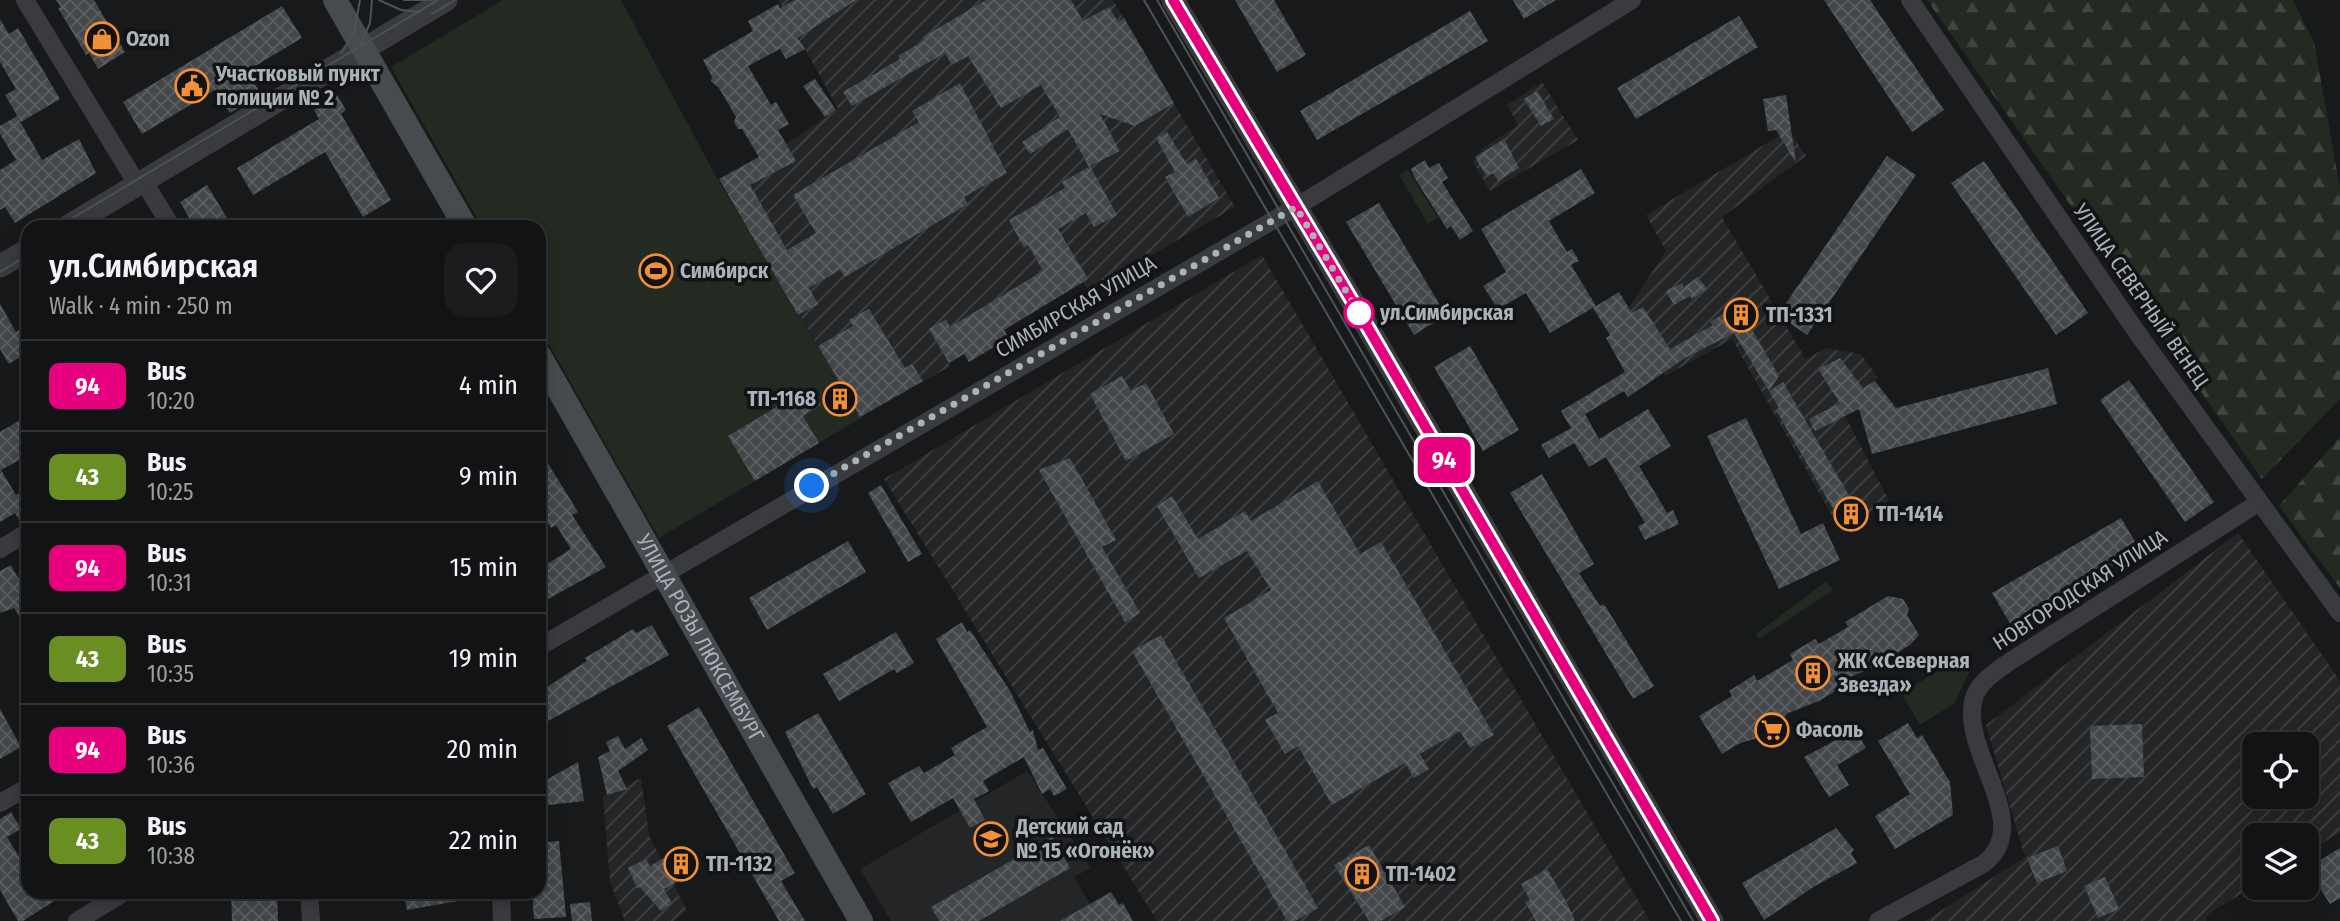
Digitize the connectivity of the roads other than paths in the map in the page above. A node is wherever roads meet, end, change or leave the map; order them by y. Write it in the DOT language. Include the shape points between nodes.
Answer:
graph roads {
  1 [pos="25,0"];
  2 [pos="335,0"];
  3 [pos="446,0"];
  4 [pos="1173,0"];
  5 [pos="1632,0"];
  6 [pos="1910,0"];
  7 [pos="364,48"];
  8 [pos="140,182"];
  9 [pos="1296,207"];
  10 [pos="78,220"];
  11 [pos="166,220"];
  12 [pos="461,220"];
  13 [pos="21,254"];
  14 [pos="0,266"];
  15 [pos="546,367"];
  16 [pos="2258,503"];
  17 [pos="21,536"];
  18 [pos="0,549"];
  19 [pos="662,574"];
  20 [pos="2340,613"];
  21 [pos="546,643"];
  22 [pos="21,791"];
  23 [pos="0,803"];
  24 [pos="113,899"];
  25 [pos="309,899"];
  26 [pos="501,899"];
  27 [pos="77,921"];
  28 [pos="311,921"];
  29 [pos="502,921"];
  30 [pos="861,921"];
  31 [pos="1712,921"];
  32 [pos="1878,921"];
  1 -- 8 [label="street"];
  2 -- 7 [label="main road"];
  3 -- 7 [label="street"];
  4 -- 9 [label="street"];
  5 -- 9 [label="street, СИМБИРСКАЯ УЛИЦА"];
  6 -- 16 [label="street, УЛИЦА СЕВЕРНЫЙ ВЕНЕЦ"];
  7 -- 8 [label="street"];
  7 -- 12 [label="main road"];
  8 -- 10 [label="street"];
  8 -- 11 [label="street"];
  9 -- 19 [label="street, СИМБИРСКАЯ УЛИЦА"];
  9 -- 31 [label="street"];
  13 -- 14 [label="street"];
  15 -- 19 [label="main road, УЛИЦА РОЗЫ ЛЮКСЕМБУРГ"];
  16 -- 20 [label="street, УЛИЦА СЕВЕРНЫЙ ВЕНЕЦ"];
  16 -- 32 [label="street, НОВГОРОДСКАЯ УЛИЦА" via="2006,664 1981,685 1972,716 2001,816 2002,844 1983,864"];
  17 -- 18 [label="street"];
  19 -- 21 [label="street, СИМБИРСКАЯ УЛИЦА"];
  19 -- 30 [label="main road, УЛИЦА РОЗЫ ЛЮКСЕМБУРГ"];
  22 -- 23 [label="street"];
  24 -- 27 [label="street"];
  25 -- 28 [label="street"];
  26 -- 29 [label="street"];
}
